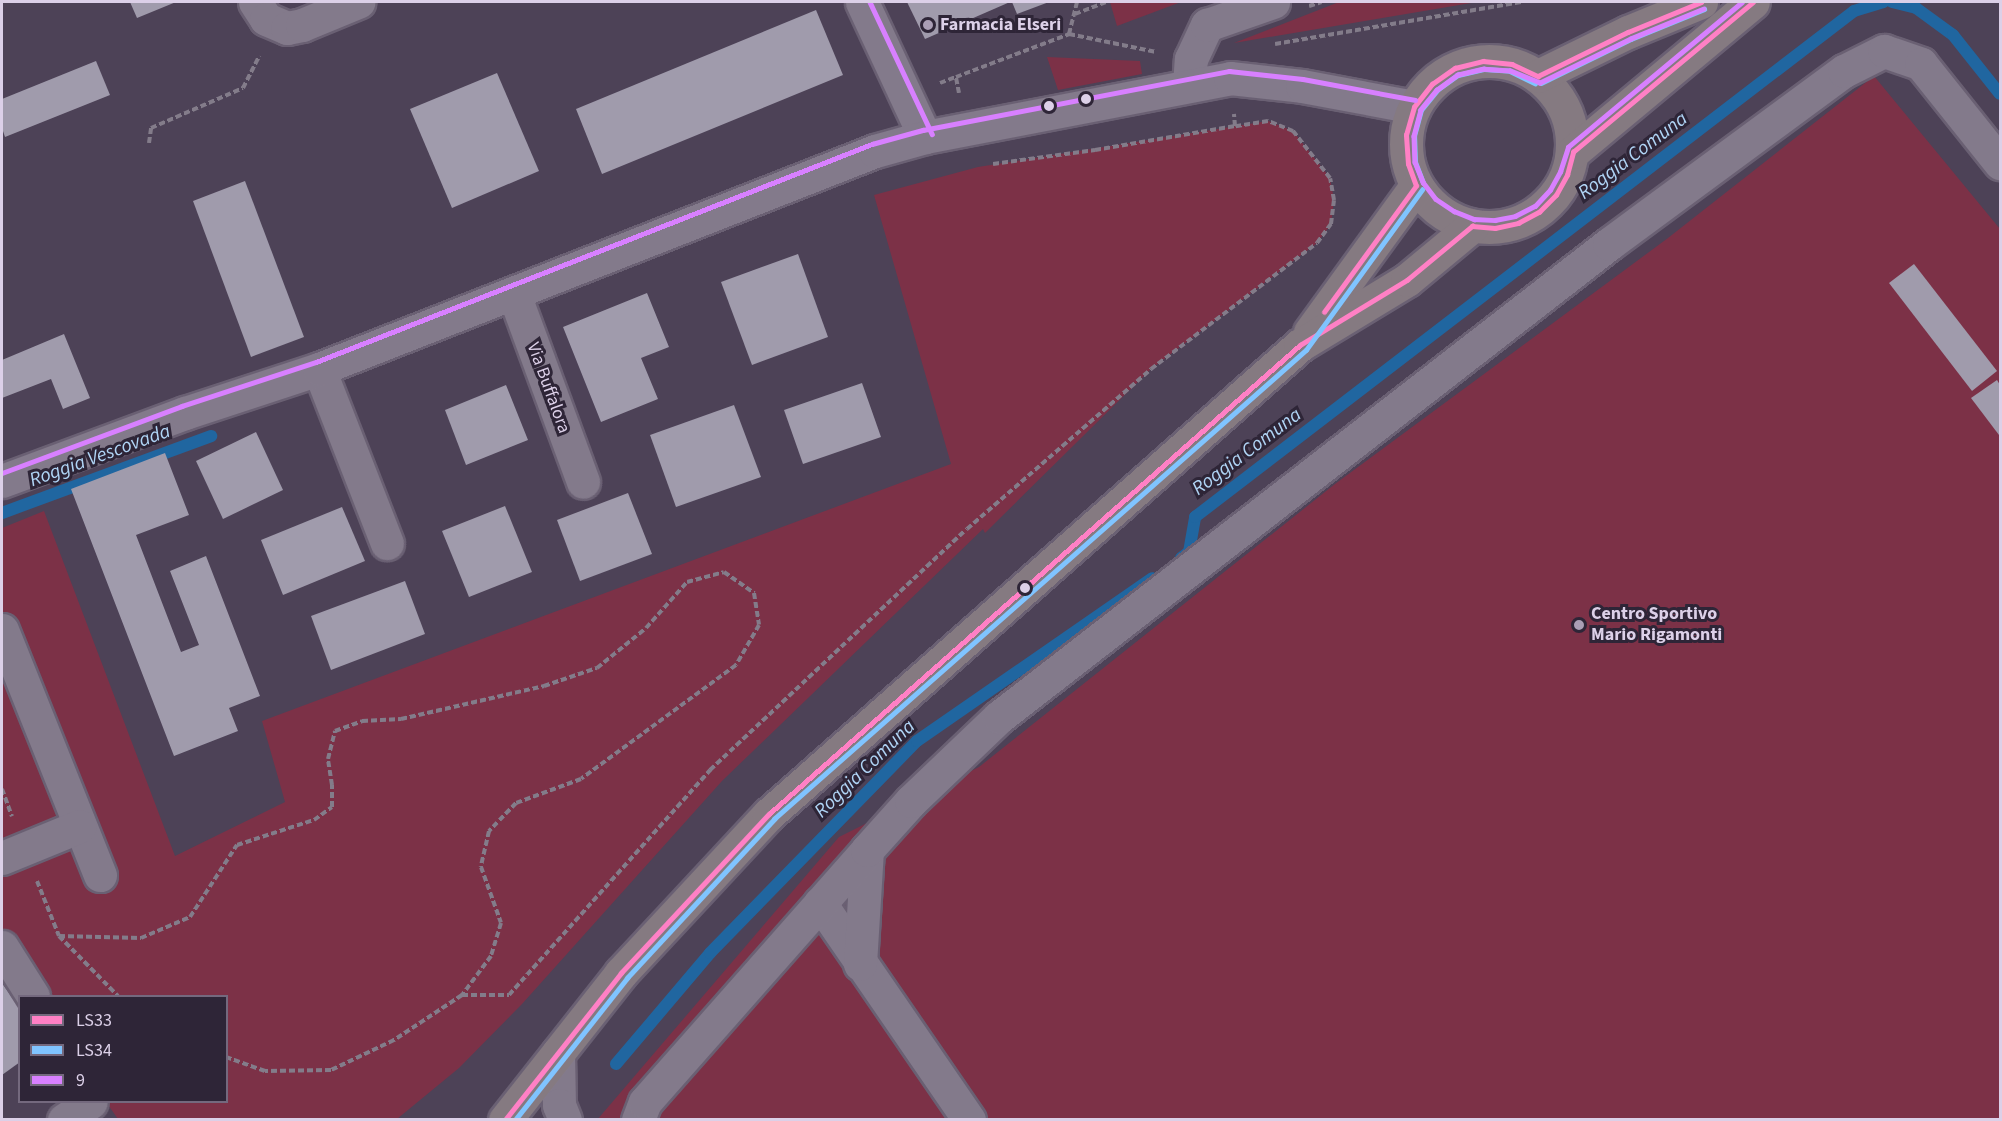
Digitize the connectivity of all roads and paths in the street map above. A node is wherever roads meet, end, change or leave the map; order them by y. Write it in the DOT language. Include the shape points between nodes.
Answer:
graph roads {
  1 [pos="255,2"];
  2 [pos="358,2"];
  3 [pos="861,2"];
  4 [pos="1077,2"];
  5 [pos="1106,2"];
  6 [pos="1273,2"];
  7 [pos="1522,2"];
  8 [pos="1701,2"];
  9 [pos="1753,2"];
  10 [pos="1074,14"];
  11 [pos="277,26"];
  12 [pos="1069,34"];
  13 [pos="1274,44"];
  14 [pos="1190,72"];
  15 [pos="1538,76"];
  16 [pos="961,98"];
  17 [pos="1414,107"];
  18 [pos="1235,126"];
  19 [pos="925,137"];
  20 [pos="149,143"];
  21 [pos="1573,152"];
  22 [pos="2001,163"];
  23 [pos="1416,186"];
  24 [pos="1472,226"];
  25 [pos="514,294"];
  26 [pos="1300,345"];
  27 [pos="319,369"];
  28 [pos="2,481"];
  29 [pos="583,482"];
  30 [pos="387,543"];
  31 [pos="2,630"];
  32 [pos="80,826"];
  33 [pos="867,850"];
  34 [pos="2,858"];
  35 [pos="100,875"];
  36 [pos="820,903"];
  37 [pos="2,947"];
  38 [pos="860,964"];
  39 [pos="32,995"];
  40 [pos="117,995"];
  41 [pos="462,995"];
  42 [pos="558,1053"];
  43 [pos="228,1058"];
  44 [pos="88,1103"];
  45 [pos="64,1119"];
  46 [pos="505,1119"];
  47 [pos="565,1119"];
  48 [pos="638,1119"];
  49 [pos="969,1119"];
  1 -- 11 [label="street" via="266,19"];
  2 -- 11 [label="street" via="302,25"];
  3 -- 19 [label="street"];
  4 -- 10 [label="path"];
  5 -- 10 [label="path"];
  6 -- 14 [label="street" via="1207,25"];
  7 -- 13 [label="path"];
  8 -- 15 [label="main road"];
  9 -- 21 [label="main road"];
  10 -- 12 [label="path"];
  11 -- 20 [label="path" via="243,88 151,128"];
  12 -- 14 [label="path"];
  12 -- 16 [label="path" via="956,77"];
  14 -- 17 [label="street" via="1302,86"];
  14 -- 19 [label="street"];
  15 -- 17 [label="main road" via="1512,64 1483,61 1455,68 1431,84"];
  15 -- 21 [label="main road" via="1558,97 1570,124"];
  17 -- 23 [label="main road" via="1406,135 1408,164"];
  18 -- 41 [label="path" via="1268,121 1293,131 1330,178 1334,200 1331,224 1317,243 1151,369 967,529 710,770 509,995"];
  19 -- 25 [label="street" via="874,151"];
  21 -- 24 [label="main road" via="1556,195 1539,212 1495,228"];
  22 -- 33 [label="street" via="1921,64 1884,51 1844,71 1609,244 999,717 911,801"];
  23 -- 24 [label="main road" via="1450,218"];
  23 -- 26 [label="main road"];
  24 -- 26 [label="main road" via="1407,280"];
  25 -- 27 [label="street"];
  25 -- 29 [label="street, Via Buffalora"];
  26 -- 42 [label="main road" via="769,813 621,973"];
  27 -- 28 [label="street" via="185,413"];
  27 -- 30 [label="street"];
  31 -- 32 [label="street"];
  32 -- 34 [label="street"];
  32 -- 35 [label="street"];
  33 -- 36 [label="street"];
  33 -- 38 [label="street"];
  36 -- 38 [label="street"];
  36 -- 48 [label="street" via="645,1102"];
  37 -- 39 [label="street"];
  38 -- 49 [label="street"];
  40 -- 41 [label="path" via="59,936 141,938 190,917 237,845 314,820 332,807 328,759 335,731 362,721 400,719 544,686 597,668 646,628 687,582 724,572 754,593 759,625 736,665 581,779 516,803 489,831 481,867 501,923 491,956"];
  41 -- 43 [label="path" via="394,1040 331,1070 265,1071"];
  42 -- 46 [label="main road"];
  42 -- 47 [label="street" via="559,1105"];
  44 -- 45 [label="street"];
}
